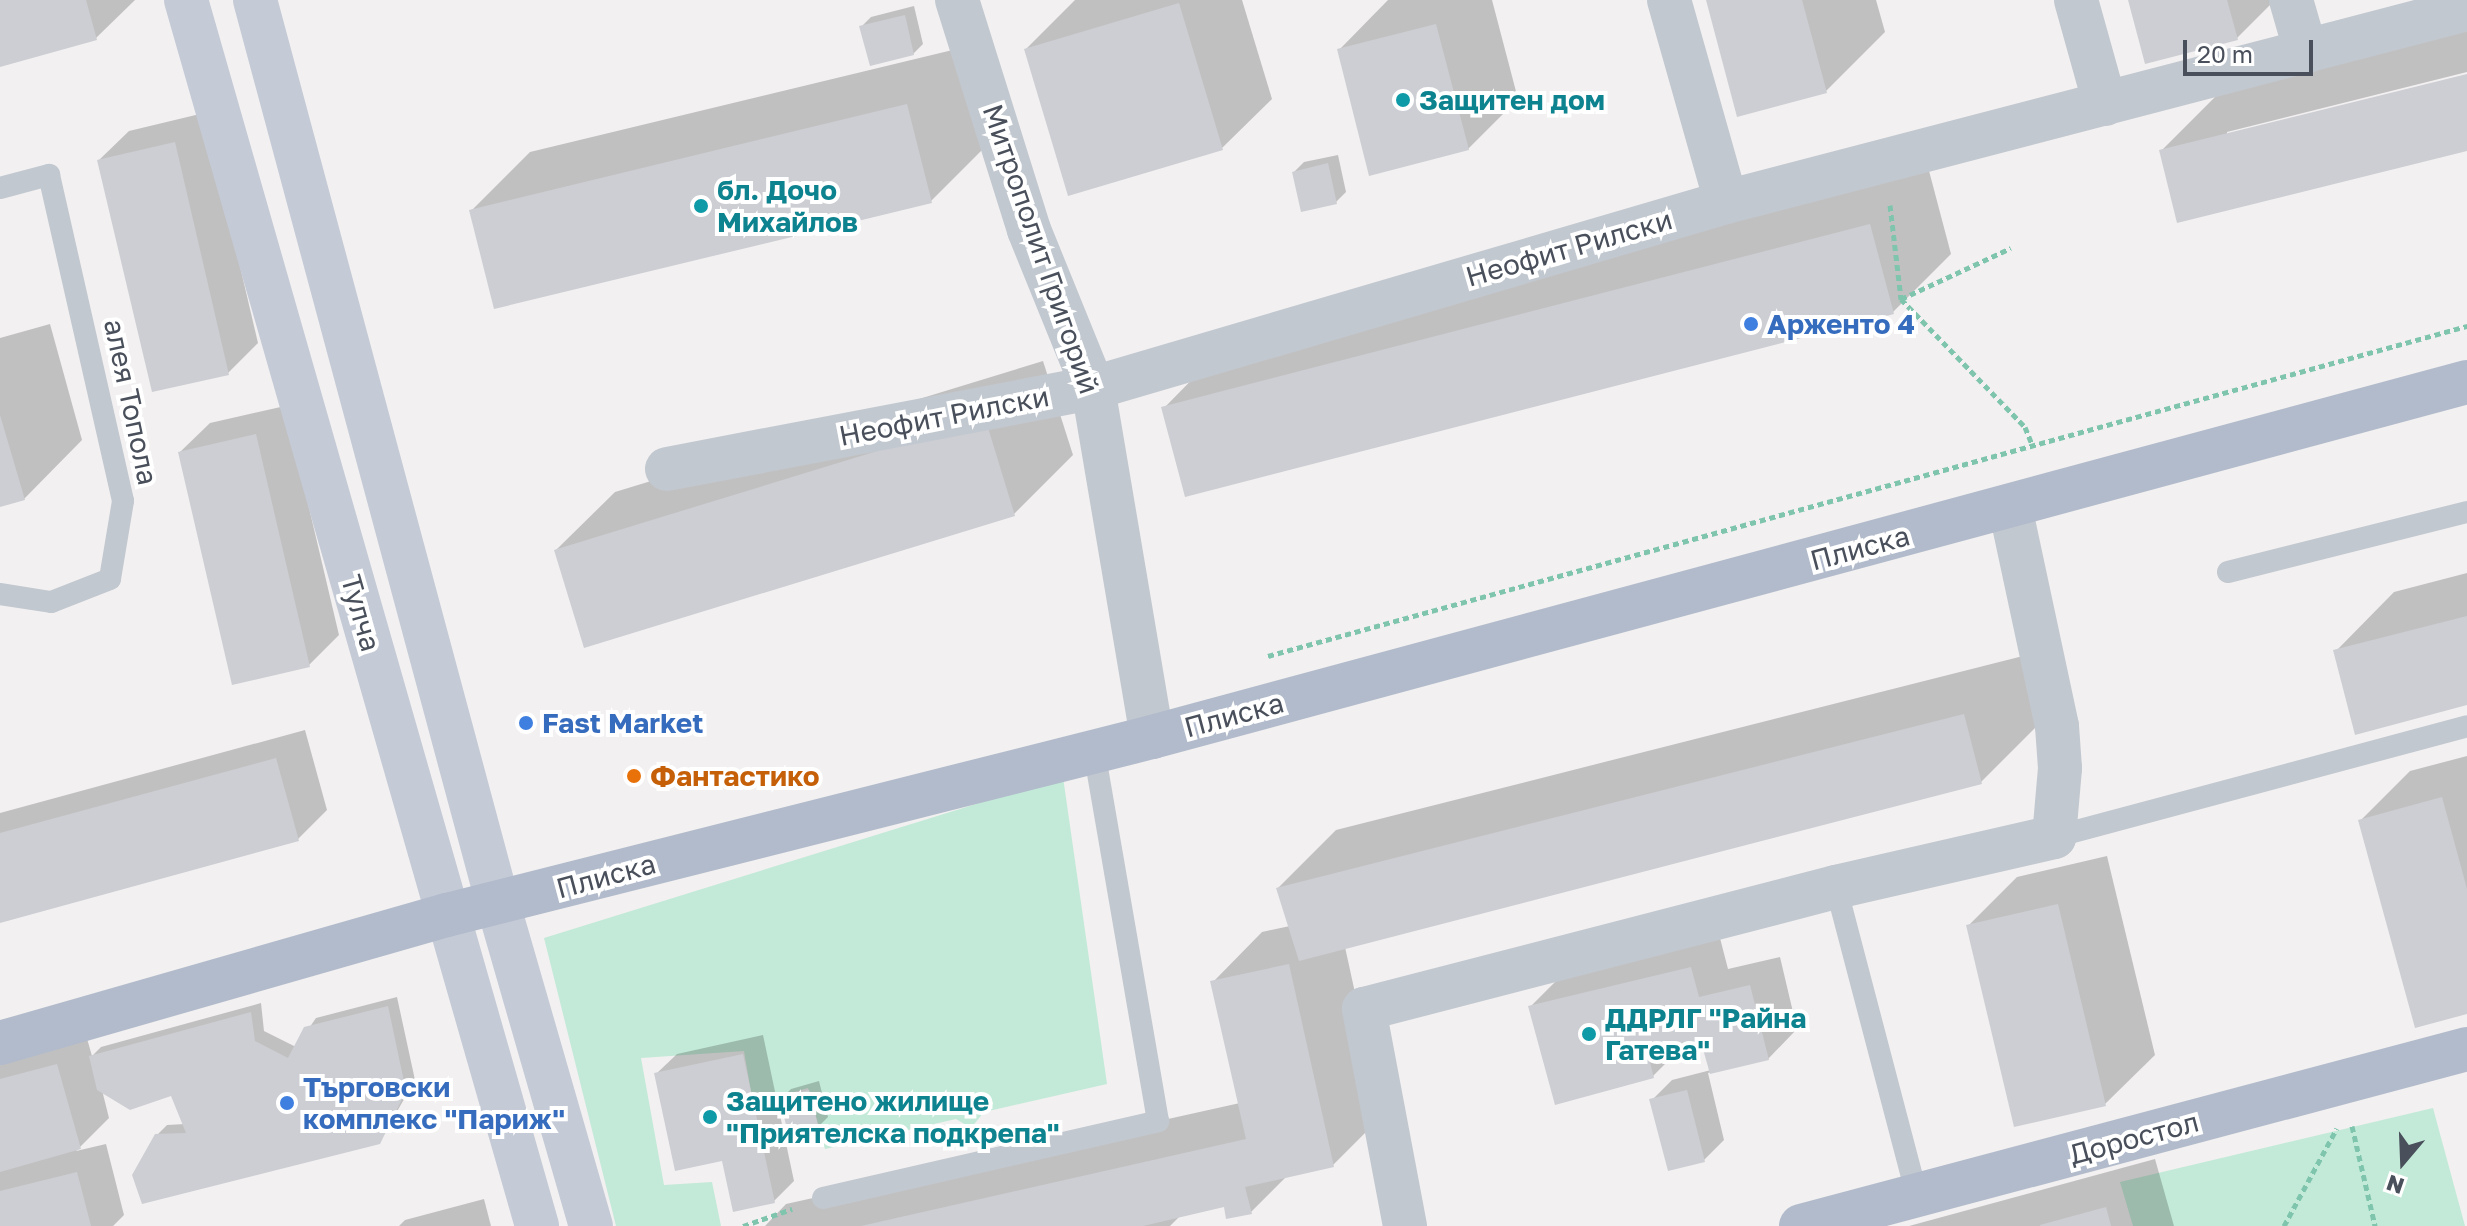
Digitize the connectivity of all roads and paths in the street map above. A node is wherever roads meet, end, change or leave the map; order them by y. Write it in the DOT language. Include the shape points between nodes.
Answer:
graph roads {
  1 [pos="186,0"];
  2 [pos="255,0"];
  3 [pos="957,0"];
  4 [pos="1669,0"];
  5 [pos="2076,0"];
  6 [pos="2291,0"];
  7 [pos="2467,9"];
  8 [pos="2306,52"];
  9 [pos="2105,104"];
  10 [pos="1885,161"];
  11 [pos="0,188"];
  12 [pos="1726,202"];
  13 [pos="2011,248"];
  14 [pos="1901,299"];
  15 [pos="2467,326"];
  16 [pos="2467,382"];
  17 [pos="1093,388"];
  18 [pos="667,469"];
  19 [pos="2052,496"];
  20 [pos="2010,507"];
  21 [pos="2467,512"];
  22 [pos="2228,572"];
  23 [pos="0,594"];
  24 [pos="1261,658"];
  25 [pos="2467,726"];
  26 [pos="1152,737"];
  27 [pos="1094,750"];
  28 [pos="2054,837"];
  29 [pos="1836,887"];
  30 [pos="498,904"];
  31 [pos="447,915"];
  32 [pos="0,1043"];
  33 [pos="2467,1049"];
  34 [pos="2345,1095"];
  35 [pos="1917,1195"];
  36 [pos="823,1198"];
  37 [pos="537,1226"];
  38 [pos="591,1226"];
  39 [pos="743,1226"];
  40 [pos="1405,1226"];
  41 [pos="1801,1226"];
  42 [pos="2284,1226"];
  43 [pos="2375,1226"];
  1 -- 31 [label="main road, Тулча"];
  2 -- 30 [label="main road, Тулча"];
  3 -- 17 [label="street, Митрополит Григорий" via="1029,230"];
  4 -- 12 [label="street"];
  5 -- 9 [label="street"];
  6 -- 8 [label="street"];
  7 -- 8 [label="street, Неофит Рилски"];
  8 -- 9 [label="street, Неофит Рилски"];
  9 -- 10 [label="street, Неофит Рилски"];
  10 -- 12 [label="street, Неофит Рилски"];
  10 -- 14 [label="path"];
  11 -- 23 [label="lane, алея Топола" via="49,175 123,501 110,579 51,602"];
  12 -- 17 [label="street, Неофит Рилски"];
  13 -- 14 [label="path"];
  14 -- 19 [label="path" via="2025,427"];
  15 -- 24 [label="path"];
  16 -- 19 [label="main road, Плиска"];
  17 -- 18 [label="street, Неофит Рилски"];
  17 -- 26 [label="street, Митрополит Григорий"];
  19 -- 20 [label="main road, Плиска"];
  20 -- 26 [label="main road, Плиска"];
  20 -- 28 [label="street" via="2057,726 2060,768"];
  21 -- 22 [label="lane"];
  25 -- 28 [label="lane"];
  26 -- 27 [label="main road, Плиска"];
  27 -- 30 [label="main road, Плиска"];
  27 -- 36 [label="lane" via="1158,1121"];
  28 -- 29 [label="street"];
  29 -- 35 [label="lane"];
  29 -- 40 [label="street" via="1364,1009"];
  30 -- 31 [label="main road, Плиска"];
  30 -- 38 [label="main road, Тулча"];
  31 -- 32 [label="main road, Плиска"];
  31 -- 37 [label="main road, Тулча"];
  33 -- 34 [label="main road, Доростол"];
  34 -- 35 [label="main road, Доростол"];
  34 -- 42 [label="path"];
  34 -- 43 [label="path"];
  35 -- 41 [label="main road, Доростол"];
  36 -- 39 [label="path"];
}
